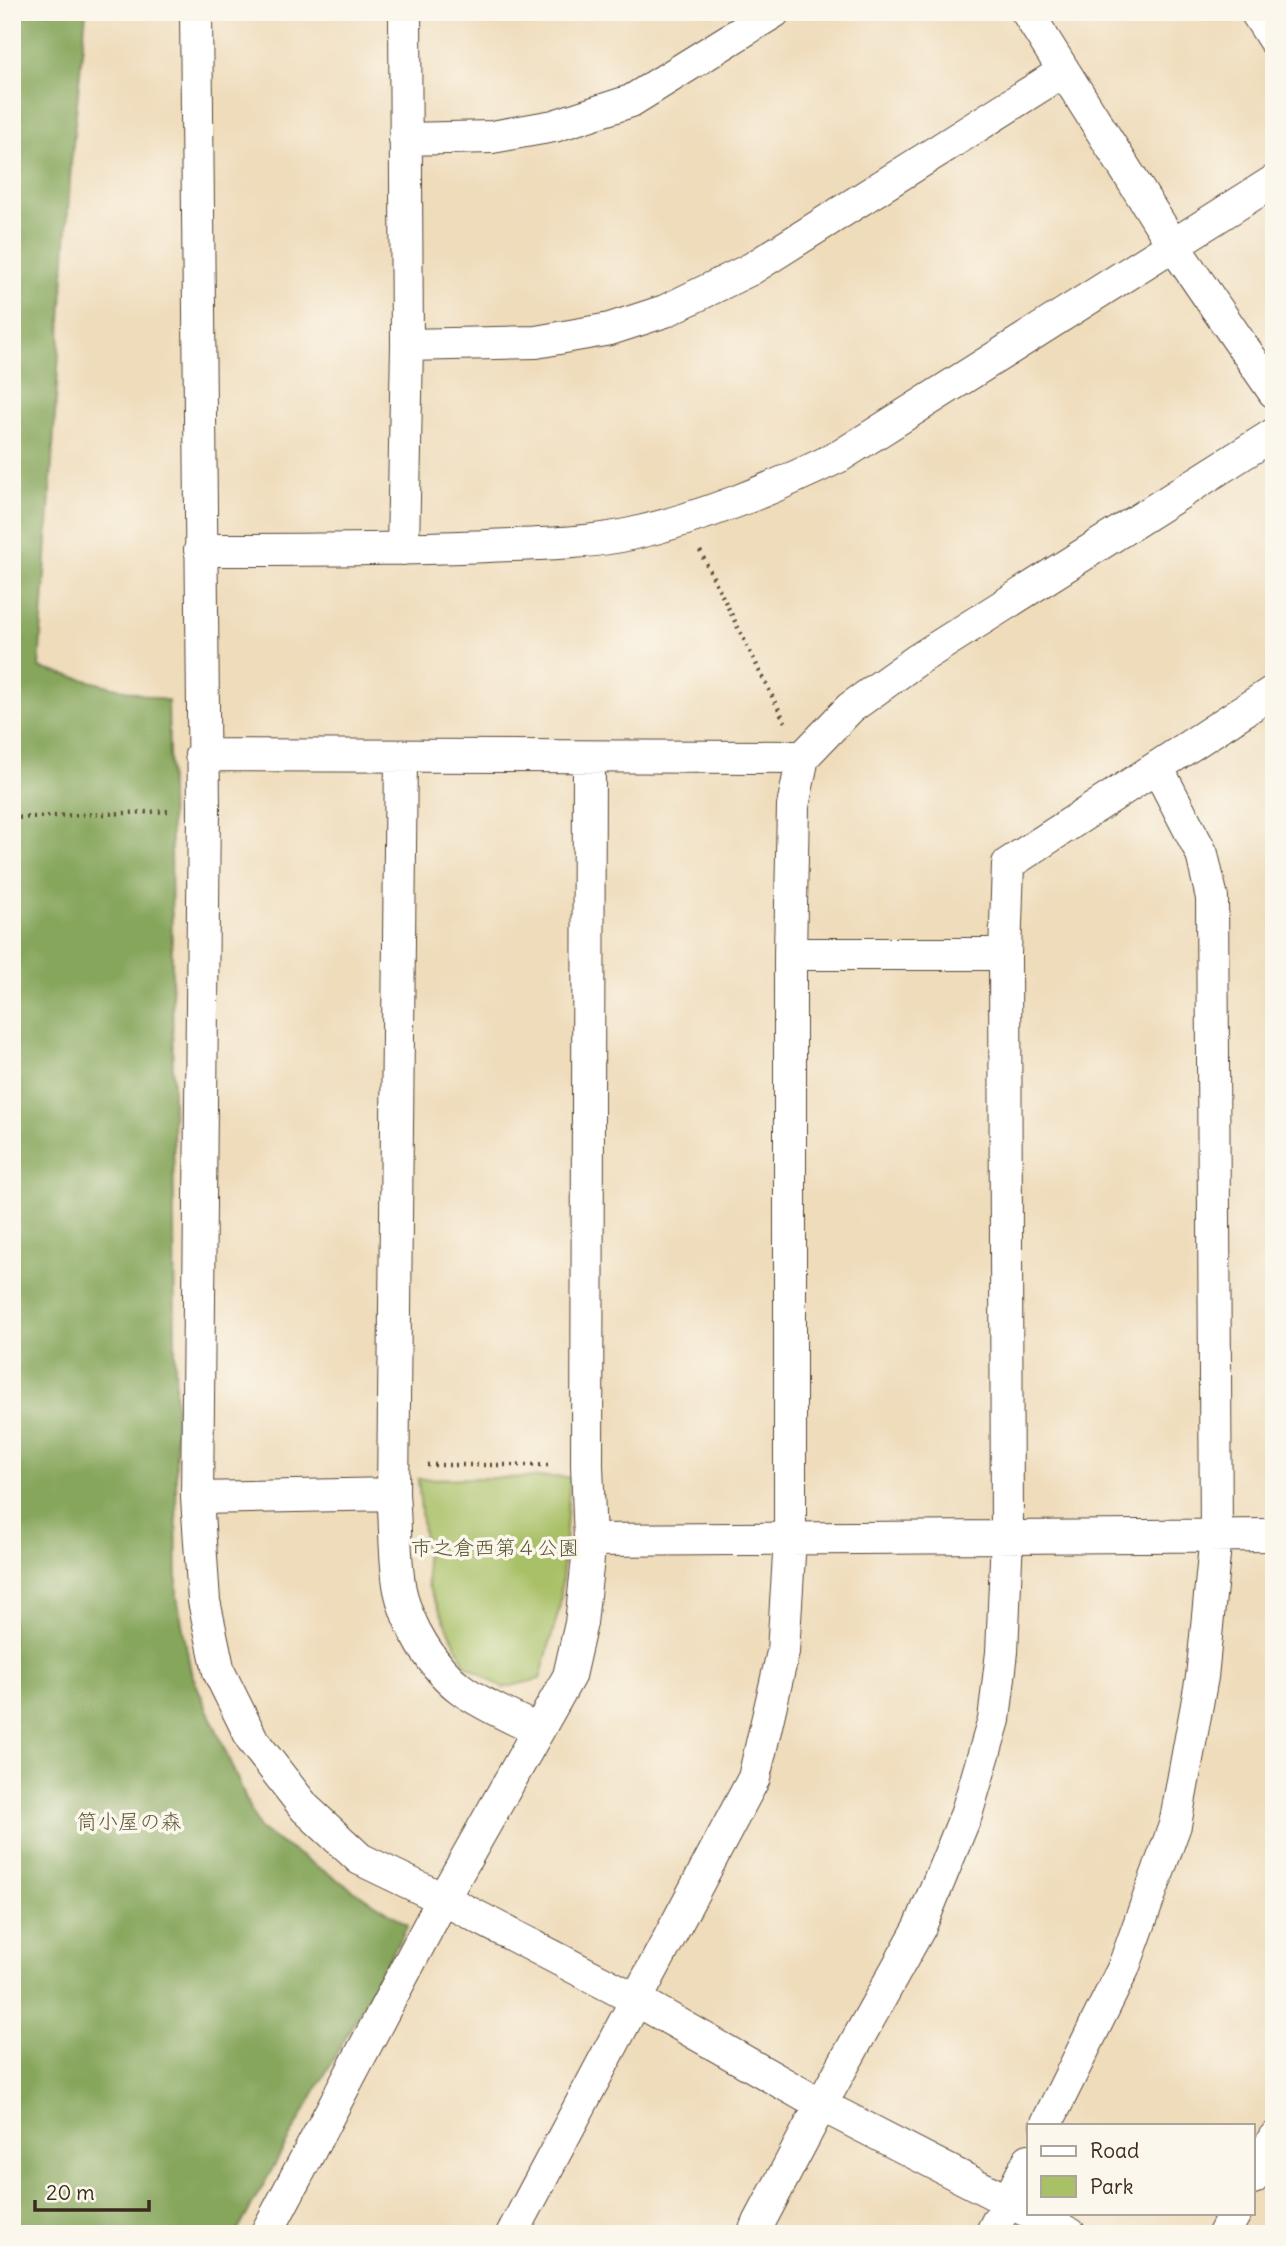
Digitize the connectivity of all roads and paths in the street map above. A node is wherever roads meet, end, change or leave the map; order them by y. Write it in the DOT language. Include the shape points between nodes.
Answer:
graph roads {
  1 [pos="196,12"];
  2 [pos="405,12"];
  3 [pos="774,12"];
  4 [pos="1027,12"];
  5 [pos="1256,12"];
  6 [pos="1274,40"];
  7 [pos="1064,71"];
  8 [pos="405,139"];
  9 [pos="1274,181"];
  10 [pos="1173,245"];
  11 [pos="407,345"];
  12 [pos="1274,392"];
  13 [pos="1274,435"];
  14 [pos="684,519"];
  15 [pos="403,549"];
  16 [pos="200,550"];
  17 [pos="1274,691"];
  18 [pos="201,755"];
  19 [pos="401,756"];
  20 [pos="589,757"];
  21 [pos="803,757"];
  22 [pos="1157,767"];
  23 [pos="204,809"];
  24 [pos="12,818"];
  25 [pos="790,954"];
  26 [pos="1005,954"];
  27 [pos="587,1465"];
  28 [pos="394,1479"];
  29 [pos="197,1498"];
  30 [pos="1216,1535"];
  31 [pos="1274,1535"];
  32 [pos="1007,1536"];
  33 [pos="790,1539"];
  34 [pos="590,1540"];
  35 [pos="537,1730"];
  36 [pos="443,1899"];
  37 [pos="635,1999"];
  38 [pos="821,2105"];
  39 [pos="1046,2124"];
  40 [pos="1274,2138"];
  41 [pos="1027,2174"];
  42 [pos="1254,2176"];
  43 [pos="1022,2209"];
  44 [pos="1032,2214"];
  45 [pos="1234,2214"];
  46 [pos="266,2234"];
  47 [pos="512,2234"];
  48 [pos="753,2234"];
  49 [pos="991,2234"];
  50 [pos="1070,2234"];
  51 [pos="1224,2234"];
  1 -- 16 [label="street"];
  2 -- 8 [label="street"];
  3 -- 8 [label="street" via="631,101 554,126 492,137"];
  4 -- 7 [label="street"];
  5 -- 6 [label="street"];
  7 -- 10 [label="street"];
  7 -- 11 [label="street" via="751,269 665,311 610,329 536,342"];
  8 -- 11 [label="street"];
  9 -- 10 [label="street"];
  10 -- 12 [label="street"];
  10 -- 14 [label="street" via="840,457 765,492"];
  11 -- 15 [label="street"];
  13 -- 21 [label="street" via="917,660 850,708"];
  14 -- 15 [label="street" via="628,534 557,543"];
  14 -- 21 [label="path"];
  15 -- 16 [label="street"];
  16 -- 18 [label="street"];
  17 -- 22 [label="street"];
  18 -- 19 [label="street"];
  18 -- 23 [label="street"];
  19 -- 20 [label="street"];
  19 -- 28 [label="street"];
  20 -- 21 [label="street"];
  20 -- 27 [label="street"];
  21 -- 25 [label="street" via="793,806"];
  22 -- 26 [label="street" via="1008,864"];
  22 -- 30 [label="street" via="1202,854 1212,898"];
  23 -- 24 [label="path"];
  23 -- 29 [label="street"];
  25 -- 26 [label="street"];
  25 -- 33 [label="street"];
  26 -- 32 [label="street"];
  27 -- 28 [label="path"];
  27 -- 34 [label="street"];
  28 -- 29 [label="street"];
  28 -- 35 [label="street" via="400,1589 408,1619 430,1656 460,1689"];
  29 -- 36 [label="street" via="204,1601 219,1672 253,1741 305,1808 360,1859"];
  30 -- 31 [label="street"];
  30 -- 32 [label="street"];
  30 -- 39 [label="street" via="1202,1677 1175,1825 1123,1969"];
  32 -- 33 [label="street"];
  32 -- 38 [label="street" via="994,1720 966,1815 920,1927"];
  33 -- 34 [label="street"];
  33 -- 37 [label="street" via="783,1652 754,1778"];
  34 -- 35 [label="street" via="581,1623 569,1676"];
  35 -- 36 [label="street"];
  36 -- 37 [label="street"];
  36 -- 46 [label="street"];
  37 -- 38 [label="street"];
  37 -- 47 [label="street"];
  38 -- 43 [label="street"];
  38 -- 48 [label="street"];
  40 -- 42 [label="street"];
  41 -- 43 [label="street"];
  43 -- 49 [label="street"];
  44 -- 50 [label="street"];
  45 -- 51 [label="street"];
}
